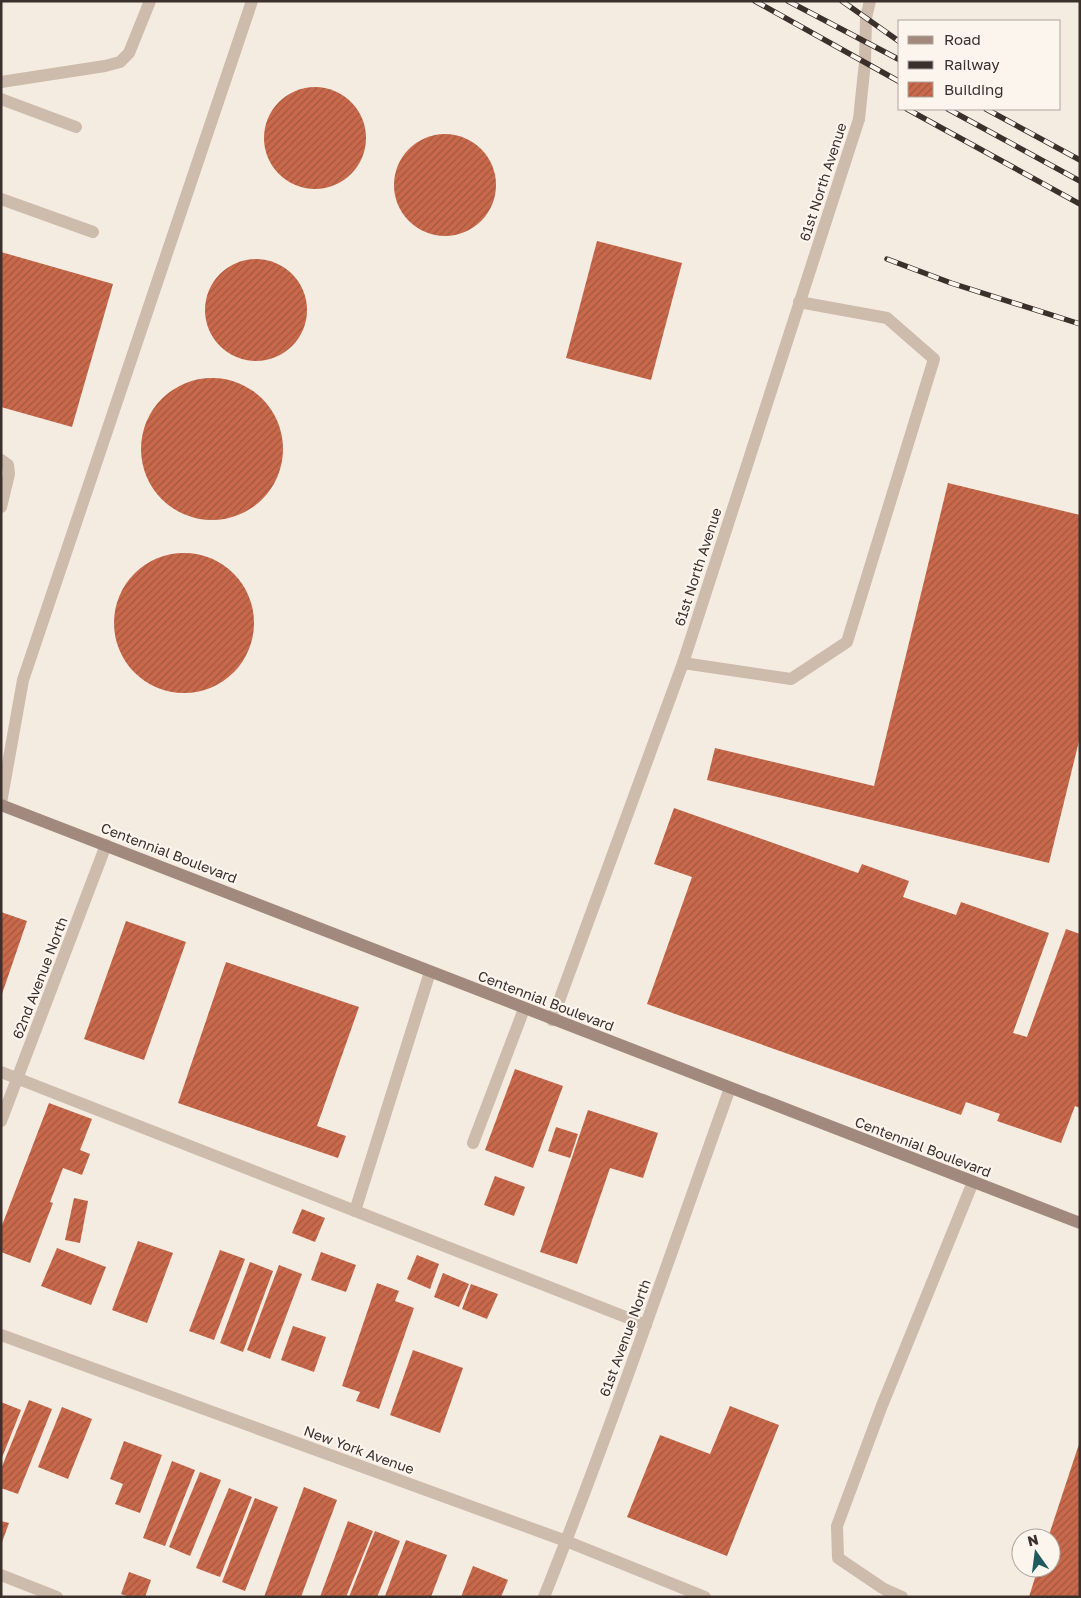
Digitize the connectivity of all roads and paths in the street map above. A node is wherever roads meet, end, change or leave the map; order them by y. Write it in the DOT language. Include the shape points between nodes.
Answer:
graph roads {
  1 [pos="150,1"];
  2 [pos="252,1"];
  3 [pos="870,1"];
  4 [pos="1,82"];
  5 [pos="1,99"];
  6 [pos="76,127"];
  7 [pos="1,199"];
  8 [pos="93,232"];
  9 [pos="800,302"];
  10 [pos="1,460"];
  11 [pos="1,507"];
  12 [pos="683,663"];
  13 [pos="1,804"];
  14 [pos="106,845"];
  15 [pos="430,972"];
  16 [pos="524,1008"];
  17 [pos="552,1020"];
  18 [pos="1,1072"];
  19 [pos="18,1079"];
  20 [pos="730,1088"];
  21 [pos="1,1121"];
  22 [pos="473,1143"];
  23 [pos="973,1182"];
  24 [pos="355,1211"];
  25 [pos="1080,1223"];
  26 [pos="646,1325"];
  27 [pos="1,1336"];
  28 [pos="566,1541"];
  29 [pos="1,1575"];
  30 [pos="57,1597"];
  31 [pos="544,1597"];
  32 [pos="705,1597"];
  33 [pos="902,1597"];
  1 -- 4 [label="street" via="128,53 120,62"];
  2 -- 13 [label="street" via="22,680"];
  3 -- 9 [label="street, 61st North Avenue" via="859,119"];
  5 -- 6 [label="street"];
  7 -- 8 [label="street"];
  9 -- 12 [label="street, 61st North Avenue"];
  9 -- 12 [label="street" via="886,318 934,359 847,642 791,679"];
  10 -- 11 [label="street" via="8,465 10,474"];
  12 -- 17 [label="street, 61st North Avenue"];
  13 -- 14 [label="main road, Centennial Boulevard"];
  14 -- 15 [label="main road, Centennial Boulevard"];
  14 -- 19 [label="street, 62nd Avenue North"];
  15 -- 16 [label="main road, Centennial Boulevard"];
  15 -- 24 [label="street"];
  16 -- 17 [label="main road, Centennial Boulevard"];
  16 -- 22 [label="street"];
  17 -- 20 [label="main road, Centennial Boulevard"];
  18 -- 19 [label="street"];
  19 -- 21 [label="street, 62nd Avenue North"];
  19 -- 24 [label="street"];
  20 -- 23 [label="main road, Centennial Boulevard"];
  20 -- 26 [label="street, 61st Avenue North"];
  23 -- 25 [label="main road, Centennial Boulevard"];
  23 -- 33 [label="street" via="837,1526 838,1558 884,1589"];
  24 -- 26 [label="street"];
  26 -- 28 [label="street, 61st Avenue North"];
  27 -- 28 [label="street, New York Avenue"];
  28 -- 31 [label="street, 61st Avenue North"];
  28 -- 32 [label="street, New York Avenue"];
  29 -- 30 [label="street"];
}
